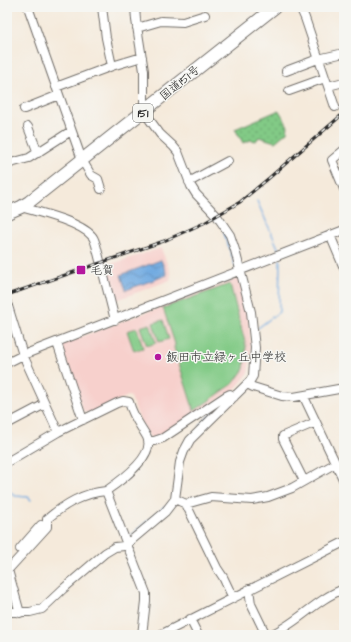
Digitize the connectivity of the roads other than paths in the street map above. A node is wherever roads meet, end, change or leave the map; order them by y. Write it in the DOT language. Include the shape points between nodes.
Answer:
graph roads {
  1 [pos="28,7"];
  2 [pos="102,7"];
  3 [pos="136,7"];
  4 [pos="275,7"];
  5 [pos="300,7"];
  6 [pos="205,15"];
  7 [pos="139,27"];
  8 [pos="344,53"];
  9 [pos="142,57"];
  10 [pos="318,59"];
  11 [pos="112,66"];
  12 [pos="286,71"];
  13 [pos="326,82"];
  14 [pos="344,82"];
  15 [pos="57,91"];
  16 [pos="289,91"];
  17 [pos="335,107"];
  18 [pos="24,109"];
  19 [pos="144,112"];
  20 [pos="28,127"];
  21 [pos="71,131"];
  22 [pos="344,150"];
  23 [pos="38,153"];
  24 [pos="82,160"];
  25 [pos="228,161"];
  26 [pos="7,164"];
  27 [pos="189,182"];
  28 [pos="101,189"];
  29 [pos="344,189"];
  30 [pos="21,207"];
  31 [pos="8,212"];
  32 [pos="344,230"];
  33 [pos="330,235"];
  34 [pos="344,268"];
  35 [pos="240,271"];
  36 [pos="7,303"];
  37 [pos="115,320"];
  38 [pos="57,343"];
  39 [pos="24,355"];
  40 [pos="7,364"];
  41 [pos="248,384"];
  42 [pos="344,388"];
  43 [pos="232,396"];
  44 [pos="304,397"];
  45 [pos="46,404"];
  46 [pos="83,420"];
  47 [pos="316,422"];
  48 [pos="7,424"];
  49 [pos="58,432"];
  50 [pos="148,441"];
  51 [pos="7,462"];
  52 [pos="336,463"];
  53 [pos="304,481"];
  54 [pos="344,481"];
  55 [pos="106,491"];
  56 [pos="175,500"];
  57 [pos="186,504"];
  58 [pos="48,519"];
  59 [pos="344,542"];
  60 [pos="122,546"];
  61 [pos="20,549"];
  62 [pos="8,570"];
  63 [pos="249,589"];
  64 [pos="344,589"];
  65 [pos="233,598"];
  66 [pos="7,612"];
  67 [pos="20,612"];
  68 [pos="190,619"];
  69 [pos="284,632"];
  70 [pos="142,635"];
  71 [pos="160,635"];
  72 [pos="198,635"];
  73 [pos="266,635"];
  74 [pos="270,635"];
  1 -- 15 [label="street"];
  2 -- 11 [label="street"];
  3 -- 7 [label="street"];
  4 -- 19 [label="highway, 国道151号 / 151"];
  5 -- 10 [label="street"];
  6 -- 7 [label="street" via="183,22 161,21"];
  7 -- 9 [label="street"];
  8 -- 10 [label="street"];
  9 -- 11 [label="street"];
  9 -- 19 [label="street"];
  10 -- 12 [label="street"];
  10 -- 13 [label="street"];
  11 -- 15 [label="street"];
  13 -- 14 [label="street"];
  13 -- 16 [label="street"];
  13 -- 17 [label="street"];
  15 -- 18 [label="street"];
  15 -- 21 [label="street"];
  19 -- 24 [label="highway, 国道151号 / 151"];
  19 -- 27 [label="street" via="160,134 178,152"];
  20 -- 23 [label="street"];
  21 -- 23 [label="street"];
  21 -- 24 [label="street"];
  22 -- 29 [label="street" via="332,160"];
  23 -- 26 [label="street"];
  24 -- 28 [label="street" via="91,175 98,179"];
  24 -- 30 [label="highway, 国道151号 / 151"];
  25 -- 27 [label="street"];
  27 -- 35 [label="street" via="196,194 214,211 230,235"];
  30 -- 31 [label="highway, 国道151号 / 151"];
  30 -- 37 [label="street" via="67,221 92,236"];
  32 -- 33 [label="street"];
  33 -- 34 [label="street"];
  33 -- 35 [label="street"];
  35 -- 37 [label="street"];
  35 -- 41 [label="street" via="251,312 255,348 253,376"];
  36 -- 39 [label="street"];
  37 -- 38 [label="street"];
  38 -- 39 [label="street"];
  38 -- 46 [label="street"];
  39 -- 40 [label="street"];
  39 -- 45 [label="street"];
  41 -- 43 [label="street"];
  41 -- 44 [label="street" via="282,396"];
  42 -- 44 [label="street"];
  43 -- 50 [label="street" via="163,438"];
  43 -- 56 [label="street" via="190,440 184,451"];
  44 -- 47 [label="street"];
  45 -- 48 [label="street"];
  45 -- 49 [label="street"];
  46 -- 49 [label="street"];
  46 -- 50 [label="street" via="123,401 129,402 137,424"];
  47 -- 52 [label="street"];
  47 -- 53 [label="street" via="283,436"];
  49 -- 51 [label="street"];
  50 -- 55 [label="street" via="146,452 138,465"];
  52 -- 53 [label="street"];
  52 -- 54 [label="street"];
  53 -- 57 [label="street" via="268,498 252,500 212,497"];
  55 -- 58 [label="street" via="78,498"];
  55 -- 60 [label="street"];
  56 -- 57 [label="street"];
  56 -- 60 [label="street" via="165,512"];
  57 -- 65 [label="street"];
  58 -- 61 [label="street"];
  58 -- 62 [label="street" via="47,527"];
  59 -- 63 [label="street"];
  60 -- 67 [label="street" via="105,553 42,609"];
  60 -- 70 [label="street" via="146,593"];
  62 -- 67 [label="street"];
  63 -- 65 [label="street"];
  63 -- 73 [label="street" via="251,604"];
  64 -- 69 [label="street" via="331,594"];
  65 -- 68 [label="street"];
  66 -- 67 [label="street"];
  68 -- 71 [label="street"];
  68 -- 72 [label="street"];
  69 -- 74 [label="street"];
}
